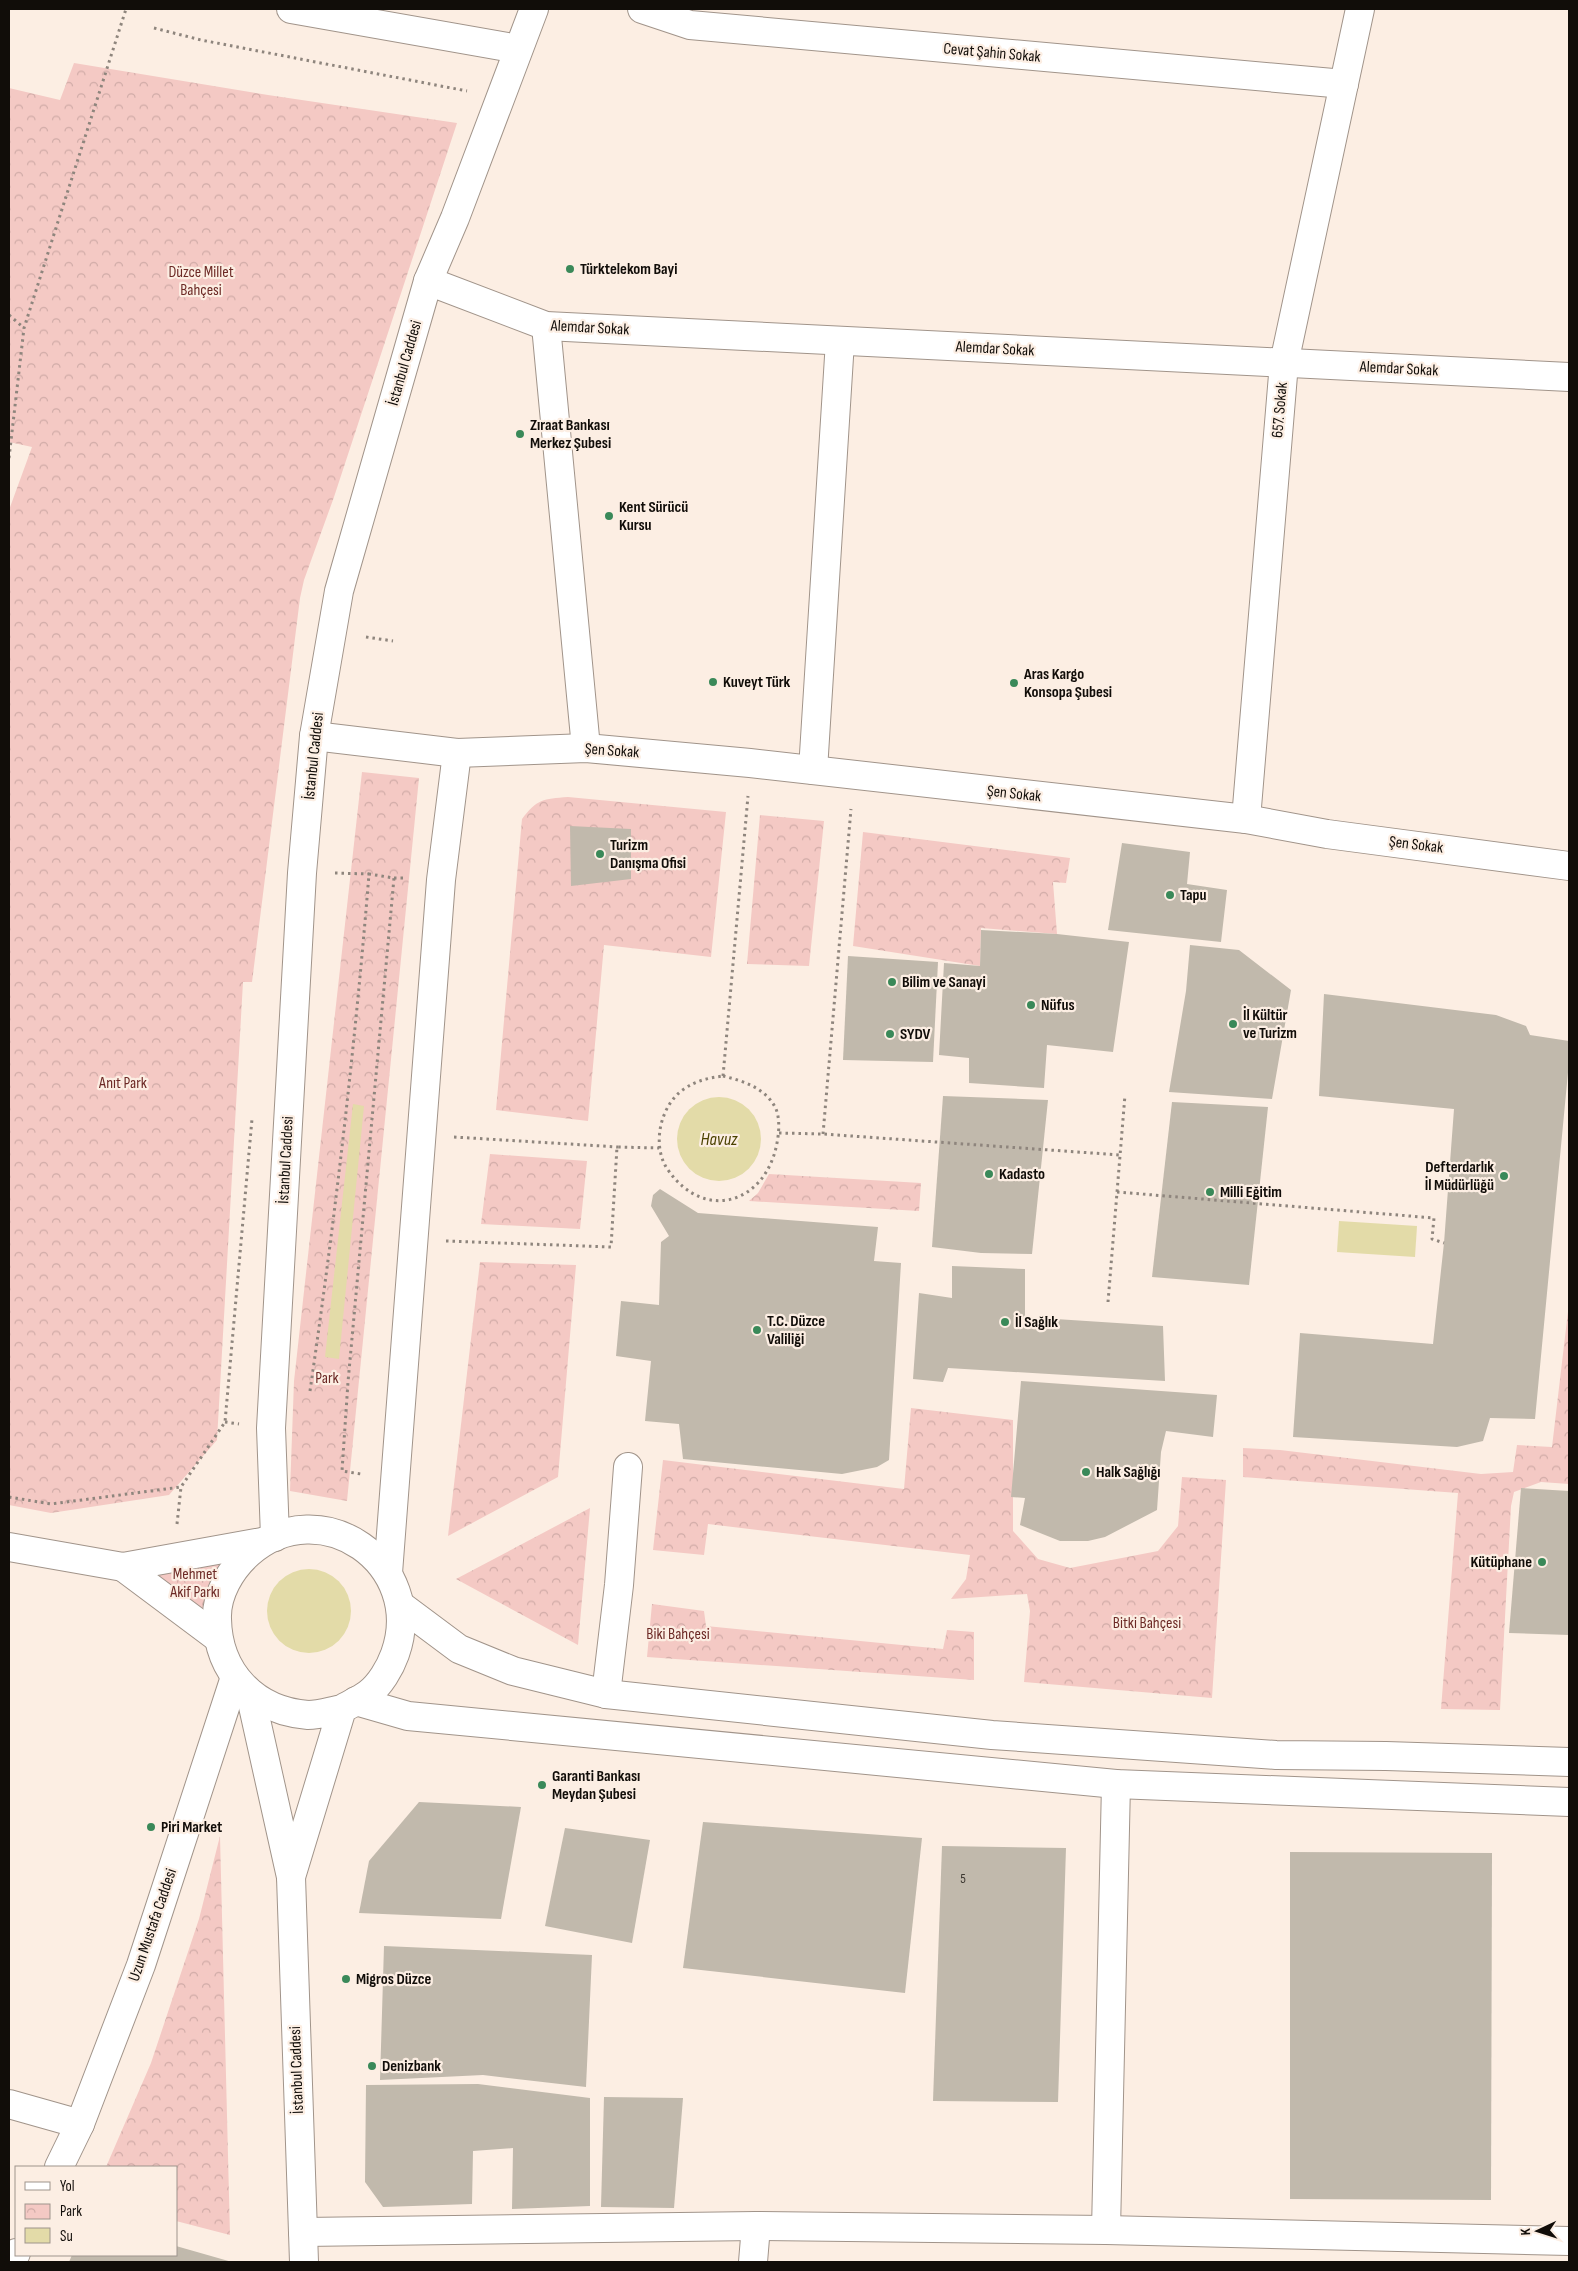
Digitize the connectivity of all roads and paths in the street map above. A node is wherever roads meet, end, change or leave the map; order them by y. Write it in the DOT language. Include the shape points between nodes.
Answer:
graph roads {
  1 [pos="126,9"];
  2 [pos="291,9"];
  3 [pos="534,9"];
  4 [pos="642,9"];
  5 [pos="1360,9"];
  6 [pos="154,28"];
  7 [pos="518,49"];
  8 [pos="1344,84"];
  9 [pos="473,92"];
  10 [pos="428,281"];
  11 [pos="9,314"];
  12 [pos="546,326"];
  13 [pos="24,328"];
  14 [pos="840,341"];
  15 [pos="1284,363"];
  16 [pos="1569,378"];
  17 [pos="9,458"];
  18 [pos="314,736"];
  19 [pos="586,748"];
  20 [pos="457,753"];
  21 [pos="750,763"];
  22 [pos="813,770"];
  23 [pos="854,776"];
  24 [pos="1246,819"];
  25 [pos="1569,866"];
  26 [pos="724,1076"];
  27 [pos="1124,1094"];
  28 [pos="779,1133"];
  29 [pos="823,1134"];
  30 [pos="421,1135"];
  31 [pos="617,1147"];
  32 [pos="633,1148"];
  33 [pos="659,1148"];
  34 [pos="1120,1155"];
  35 [pos="1117,1192"];
  36 [pos="413,1240"];
  37 [pos="1444,1243"];
  38 [pos="1108,1302"];
  39 [pos="309,1393"];
  40 [pos="628,1467"];
  41 [pos="342,1471"];
  42 [pos="268,1539"];
  43 [pos="9,1547"];
  44 [pos="123,1567"];
  45 [pos="388,1573"];
  46 [pos="400,1605"];
  47 [pos="218,1638"];
  48 [pos="242,1685"];
  49 [pos="606,1694"];
  50 [pos="349,1705"];
  51 [pos="1569,1762"];
  52 [pos="1116,1784"];
  53 [pos="1569,1802"];
  54 [pos="291,1877"];
  55 [pos="9,2104"];
  56 [pos="80,2124"];
  57 [pos="59,2166"];
  58 [pos="756,2226"];
  59 [pos="1106,2230"];
  60 [pos="303,2232"];
  61 [pos="1569,2241"];
  62 [pos="304,2262"];
  63 [pos="753,2262"];
  1 -- 13 [label="path"];
  2 -- 7 [label="main road"];
  3 -- 7 [label="main road, İstanbul Caddesi"];
  4 -- 8 [label="main road, Cevat Şahin Sokak" via="690,25"];
  5 -- 8 [label="main road, 657. Sokak"];
  6 -- 9 [label="path" via="201,40"];
  7 -- 10 [label="main road, İstanbul Caddesi"];
  8 -- 15 [label="main road, 657. Sokak"];
  10 -- 12 [label="main road, Alemdar Sokak"];
  10 -- 18 [label="main road, İstanbul Caddesi" via="339,591"];
  11 -- 13 [label="path"];
  12 -- 14 [label="main road, Alemdar Sokak"];
  12 -- 19 [label="main road"];
  13 -- 17 [label="path"];
  14 -- 15 [label="main road, Alemdar Sokak"];
  14 -- 22 [label="main road"];
  15 -- 16 [label="main road, Alemdar Sokak"];
  15 -- 24 [label="main road, 657. Sokak"];
  18 -- 20 [label="main road, Şen Sokak"];
  18 -- 42 [label="main road, İstanbul Caddesi" via="302,883 271,1428"];
  19 -- 20 [label="main road, Şen Sokak"];
  19 -- 21 [label="main road, Şen Sokak"];
  20 -- 30 [label="main road" via="441,880"];
  21 -- 22 [label="main road, Şen Sokak"];
  21 -- 26 [label="path"];
  22 -- 23 [label="main road, Şen Sokak"];
  23 -- 24 [label="main road, Şen Sokak"];
  23 -- 29 [label="path"];
  24 -- 25 [label="main road, Şen Sokak" via="1327,834"];
  26 -- 28 [label="path" via="744,1081 763,1093 776,1110"];
  26 -- 33 [label="path" via="702,1079 683,1089 668,1106 660,1126"];
  27 -- 34 [label="path"];
  28 -- 29 [label="path"];
  28 -- 33 [label="path" via="770,1167 762,1179 748,1192 730,1201 710,1200 692,1194 676,1182 665,1166"];
  29 -- 34 [label="path"];
  30 -- 31 [label="path"];
  30 -- 36 [label="main road"];
  31 -- 32 [label="path"];
  31 -- 33 [label="path"];
  31 -- 36 [label="path" via="610,1247"];
  34 -- 35 [label="path"];
  35 -- 37 [label="path" via="1434,1218 1432,1239"];
  35 -- 38 [label="path"];
  36 -- 45 [label="main road"];
  39 -- 41 [label="path" via="360,986 369,874 394,878"];
  40 -- 49 [label="main road"];
  42 -- 44 [label="main road"];
  42 -- 45 [label="main road" via="289,1531 318,1529 345,1536 370,1551"];
  42 -- 47 [label="main road" via="236,1564 220,1595"];
  43 -- 44 [label="main road"];
  44 -- 47 [label="main road"];
  45 -- 46 [label="main road"];
  46 -- 49 [label="main road" via="459,1648 513,1670"];
  46 -- 50 [label="main road" via="401,1638 390,1668 369,1693"];
  47 -- 48 [label="main road" via="224,1659"];
  48 -- 50 [label="main road" via="278,1709 310,1715"];
  48 -- 54 [label="main road"];
  48 -- 56 [label="main road, Uzun Mustafa Caddesi"];
  49 -- 51 [label="main road" via="992,1735 1276,1755"];
  50 -- 52 [label="main road" via="408,1716"];
  50 -- 54 [label="main road"];
  52 -- 53 [label="main road"];
  52 -- 59 [label="main road"];
  54 -- 60 [label="main road, İstanbul Caddesi"];
  55 -- 56 [label="main road"];
  56 -- 57 [label="main road, Uzun Mustafa Caddesi"];
  58 -- 59 [label="main road"];
  58 -- 60 [label="main road"];
  58 -- 63 [label="main road"];
  59 -- 61 [label="main road"];
  60 -- 62 [label="main road, İstanbul Caddesi"];
}
